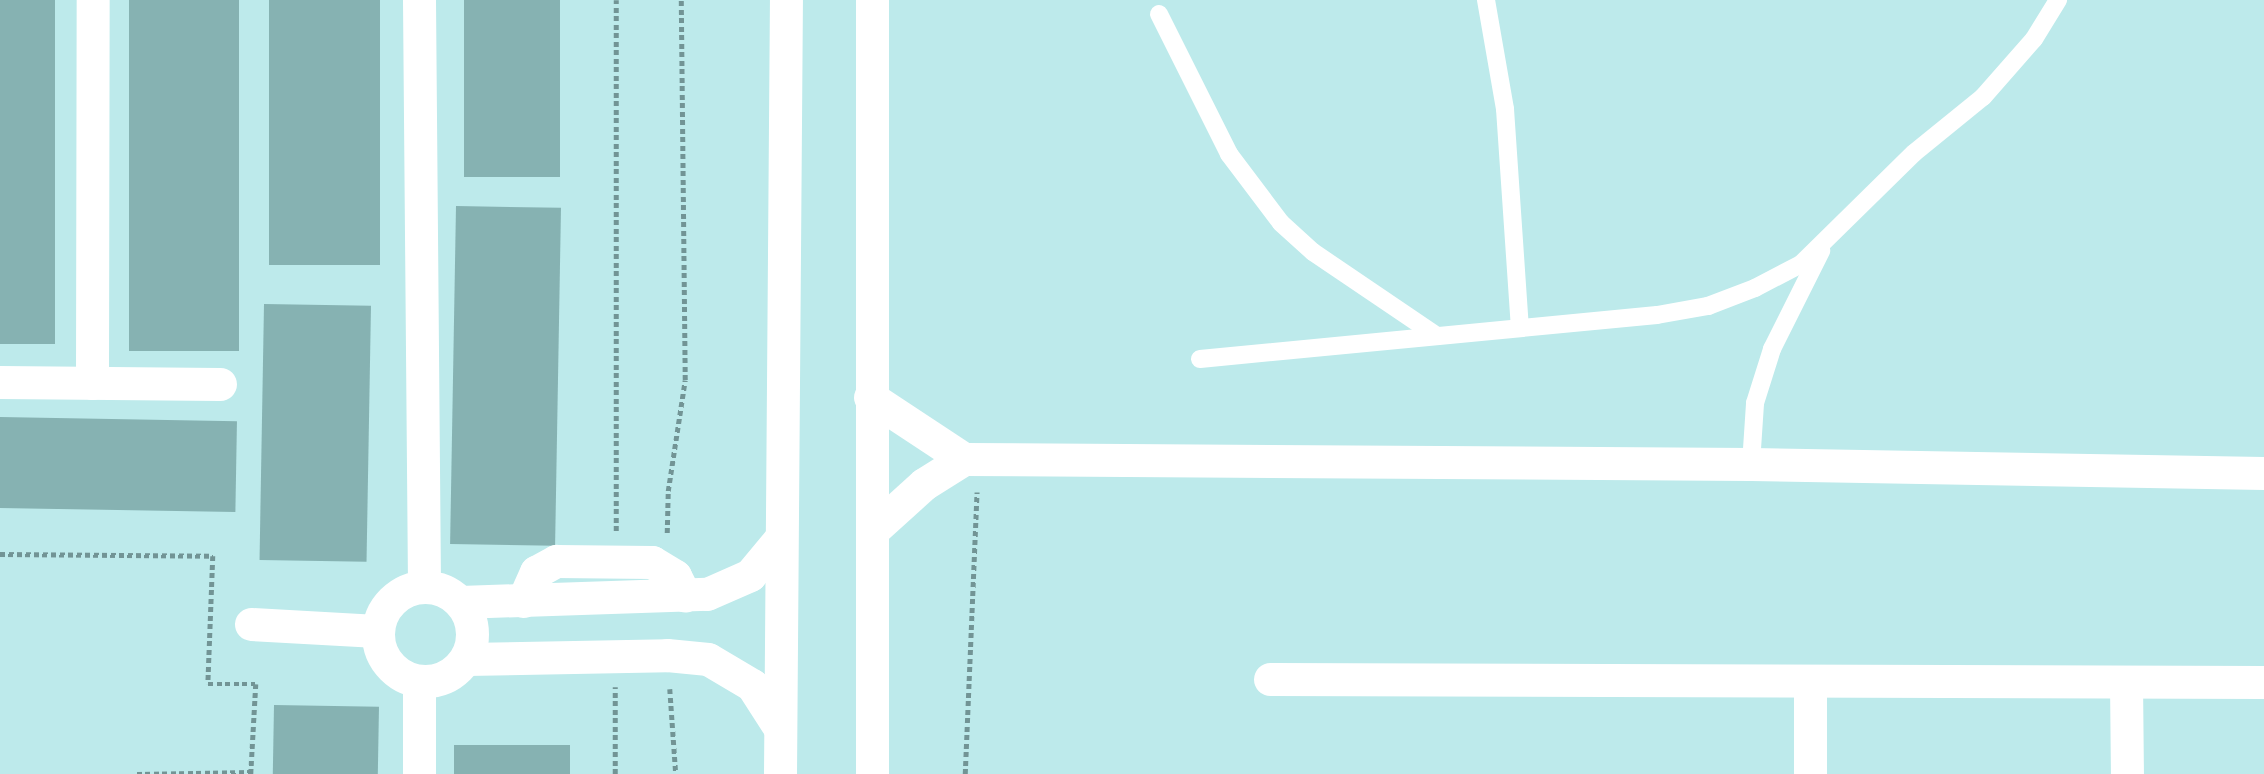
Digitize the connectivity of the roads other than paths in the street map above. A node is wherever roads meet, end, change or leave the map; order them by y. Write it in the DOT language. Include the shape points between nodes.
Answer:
graph roads {
  1 [pos="93,0"];
  2 [pos="419,0"];
  3 [pos="786,0"];
  4 [pos="872,0"];
  5 [pos="1486,0"];
  6 [pos="2058,0"];
  7 [pos="1159,14"];
  8 [pos="1826,242"];
  9 [pos="1520,327"];
  10 [pos="1437,336"];
  11 [pos="1200,359"];
  12 [pos="0,382"];
  13 [pos="92,383"];
  14 [pos="220,384"];
  15 [pos="870,397"];
  16 [pos="971,459"];
  17 [pos="1751,464"];
  18 [pos="2264,473"];
  19 [pos="872,531"];
  20 [pos="780,539"];
  21 [pos="424,587"];
  22 [pos="685,596"];
  23 [pos="523,601"];
  24 [pos="460,602"];
  25 [pos="251,624"];
  26 [pos="377,631"];
  27 [pos="466,659"];
  28 [pos="1270,679"];
  29 [pos="419,681"];
  30 [pos="1810,681"];
  31 [pos="2126,682"];
  32 [pos="2264,682"];
  33 [pos="779,727"];
  34 [pos="419,774"];
  35 [pos="780,774"];
  36 [pos="873,774"];
  37 [pos="1810,774"];
  38 [pos="2127,774"];
  1 -- 13 [label="street"];
  2 -- 21 [label="street"];
  3 -- 20 [label="street"];
  4 -- 15 [label="street"];
  5 -- 9 [label="lane" via="1505,109"];
  6 -- 8 [label="lane" via="2011,69 1905,162"];
  7 -- 10 [label="lane" via="1230,154 1274,215 1313,252"];
  8 -- 9 [label="lane" via="1779,277 1707,306 1657,316"];
  8 -- 17 [label="lane" via="1772,349 1755,403"];
  9 -- 10 [label="lane"];
  10 -- 11 [label="lane"];
  12 -- 13 [label="street"];
  13 -- 14 [label="street"];
  15 -- 16 [label="street"];
  15 -- 19 [label="street"];
  16 -- 17 [label="street"];
  16 -- 19 [label="street" via="924,484"];
  17 -- 18 [label="street"];
  19 -- 36 [label="street"];
  20 -- 22 [label="street" via="750,575 730,587"];
  20 -- 33 [label="street"];
  21 -- 24 [label="street" via="443,590"];
  21 -- 26 [label="street" via="392,600"];
  22 -- 23 [label="street"];
  22 -- 23 [label="street" via="666,568 639,560 556,561 544,565"];
  23 -- 24 [label="street"];
  24 -- 27 [label="street" via="470,620 472,640"];
  25 -- 26 [label="street"];
  26 -- 29 [label="street" via="388,665"];
  27 -- 29 [label="street" via="437,681"];
  27 -- 33 [label="street" via="615,655 708,659 752,685"];
  28 -- 30 [label="street"];
  29 -- 34 [label="street"];
  30 -- 31 [label="street"];
  30 -- 37 [label="street"];
  31 -- 32 [label="street"];
  31 -- 38 [label="street"];
  33 -- 35 [label="street"];
}
